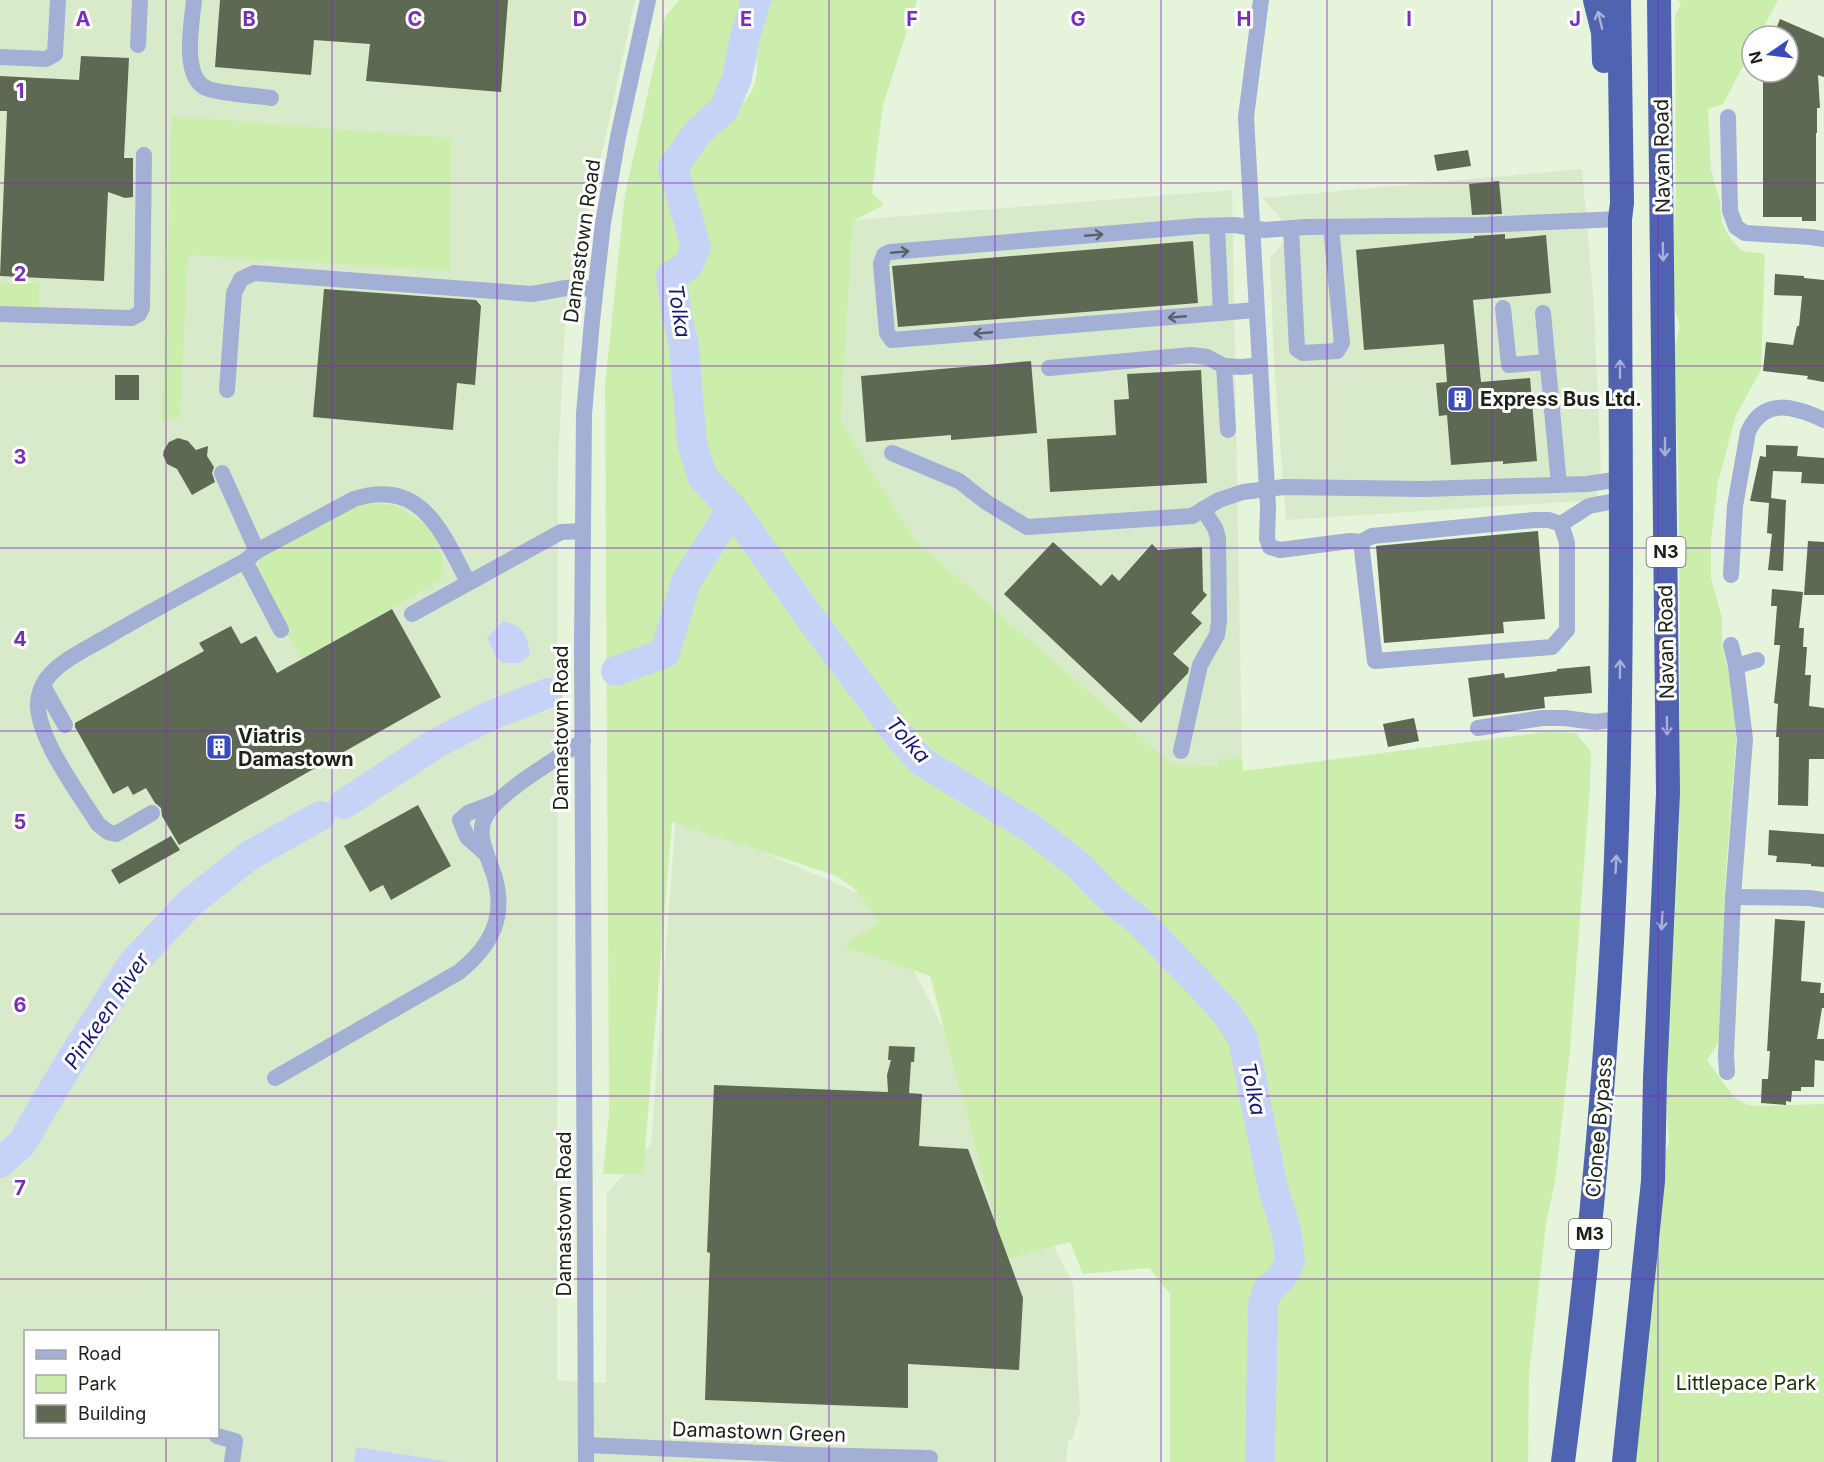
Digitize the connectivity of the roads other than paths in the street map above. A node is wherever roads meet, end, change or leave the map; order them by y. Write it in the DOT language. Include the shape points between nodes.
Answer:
graph roads {
  1 [pos="58,0"];
  2 [pos="140,0"];
  3 [pos="194,0"];
  4 [pos="648,0"];
  5 [pos="1261,0"];
  6 [pos="1595,0"];
  7 [pos="1619,0"];
  8 [pos="1659,0"];
  9 [pos="138,45"];
  10 [pos="0,57"];
  11 [pos="271,98"];
  12 [pos="1728,117"];
  13 [pos="144,155"];
  14 [pos="1621,211"];
  15 [pos="1217,226"];
  16 [pos="1252,227"];
  17 [pos="1331,227"];
  18 [pos="1291,228"];
  19 [pos="1824,239"];
  20 [pos="595,288"];
  21 [pos="1503,308"];
  22 [pos="1256,310"];
  23 [pos="1221,313"];
  24 [pos="1543,313"];
  25 [pos="0,314"];
  26 [pos="1548,362"];
  27 [pos="1259,365"];
  28 [pos="1224,366"];
  29 [pos="1049,368"];
  30 [pos="226,390"];
  31 [pos="1824,420"];
  32 [pos="1228,430"];
  33 [pos="892,453"];
  34 [pos="222,473"];
  35 [pos="1559,485"];
  36 [pos="1267,488"];
  37 [pos="1620,489"];
  38 [pos="1203,509"];
  39 [pos="1561,524"];
  40 [pos="582,531"];
  41 [pos="1361,542"];
  42 [pos="251,556"];
  43 [pos="1731,575"];
  44 [pos="468,582"];
  45 [pos="412,614"];
  46 [pos="281,630"];
  47 [pos="1731,645"];
  48 [pos="1757,660"];
  49 [pos="1736,666"];
  50 [pos="43,686"];
  51 [pos="1619,719"];
  52 [pos="65,725"];
  53 [pos="1478,728"];
  54 [pos="583,741"];
  55 [pos="1181,751"];
  56 [pos="152,813"];
  57 [pos="1733,897"];
  58 [pos="1824,900"];
  59 [pos="1608,1006"];
  60 [pos="1721,1061"];
  61 [pos="276,1078"];
  62 [pos="1655,1078"];
  63 [pos="219,1437"];
  64 [pos="587,1454"];
  65 [pos="723,1457"];
  66 [pos="930,1458"];
  67 [pos="809,1459"];
  68 [pos="232,1462"];
  69 [pos="1552,1462"];
  70 [pos="1563,1462"];
  71 [pos="1613,1462"];
  72 [pos="1624,1462"];
  1 -- 10 [label="street" via="55,54 46,59"];
  2 -- 9 [label="street"];
  3 -- 11 [label="street" via="190,34 191,66 196,79 206,88"];
  4 -- 20 [label="street, Damastown Road" via="618,136"];
  5 -- 16 [label="street" via="1246,117"];
  14 -- 6 [label="highway, one-way" via="1606,124 1603,32"];
  7 -- 14 [label="highway, N3"];
  8 -- 62 [label="highway, Navan Road / N3, one-way" via="1668,793"];
  12 -- 19 [label="street" via="1730,211 1736,226 1745,233"];
  13 -- 25 [label="street" via="139,314 131,318"];
  14 -- 17 [label="street" via="1480,225"];
  37 -- 14 [label="highway, N3, one-way"];
  15 -- 16 [label="street"];
  15 -- 23 [label="street"];
  23 -- 15 [label="street, one-way" via="892,340 887,333 881,264 890,252"];
  16 -- 18 [label="street"];
  16 -- 22 [label="street"];
  17 -- 18 [label="street"];
  17 -- 18 [label="street" via="1342,343 1337,351 1303,353 1297,348"];
  20 -- 30 [label="street" via="532,294 254,273 241,279 234,293"];
  20 -- 40 [label="street, Damastown Road" via="584,414"];
  21 -- 26 [label="street" via="1509,365"];
  22 -- 23 [label="street"];
  22 -- 27 [label="street"];
  24 -- 26 [label="street"];
  26 -- 35 [label="street"];
  27 -- 28 [label="street"];
  27 -- 36 [label="street"];
  28 -- 29 [label="street" via="1192,355"];
  28 -- 32 [label="street"];
  31 -- 43 [label="street" via="1783,407 1762,412 1753,421 1735,506"];
  33 -- 38 [label="street" via="959,482 1027,527 1191,516"];
  34 -- 42 [label="street"];
  35 -- 36 [label="street"];
  35 -- 37 [label="street"];
  36 -- 38 [label="street" via="1243,492"];
  36 -- 41 [label="street" via="1270,547 1280,550"];
  37 -- 39 [label="street"];
  51 -- 37 [label="highway, N3, one-way"];
  38 -- 55 [label="street" via="1218,538 1219,621 1213,644 1200,665"];
  39 -- 41 [label="street" via="1534,520 1372,536"];
  39 -- 41 [label="street" via="1567,543 1567,630 1552,647 1375,661"];
  40 -- 44 [label="street" via="561,532"];
  40 -- 54 [label="street, Damastown Road"];
  42 -- 44 [label="street" via="354,499 372,494 393,495 414,502 431,516"];
  42 -- 46 [label="street"];
  42 -- 50 [label="street" via="75,655 52,673"];
  44 -- 45 [label="street"];
  47 -- 49 [label="street"];
  48 -- 49 [label="street"];
  49 -- 57 [label="street" via="1744,739"];
  50 -- 52 [label="street"];
  50 -- 56 [label="street" via="38,706 55,754 103,829 116,834"];
  51 -- 53 [label="street" via="1595,722 1542,718"];
  59 -- 51 [label="highway, N3, one-way"];
  54 -- 61 [label="street" via="498,801 482,824 481,838 498,893 497,918 488,942 476,958 459,972"];
  54 -- 64 [label="street, Damastown Road"];
  57 -- 58 [label="street"];
  57 -- 60 [label="street"];
  59 -- 69 [label="highway" via="1572,1328"];
  59 -- 70 [label="highway, Clonee Bypass / M3" via="1582,1315"];
  62 -- 71 [label="highway, M3"];
  62 -- 72 [label="highway" via="1653,1181"];
  63 -- 68 [label="street" via="234,1441"];
  64 -- 65 [label="street, Damastown Green"];
  65 -- 67 [label="street, Damastown Green"];
  66 -- 67 [label="street, Damastown Green"];
}
